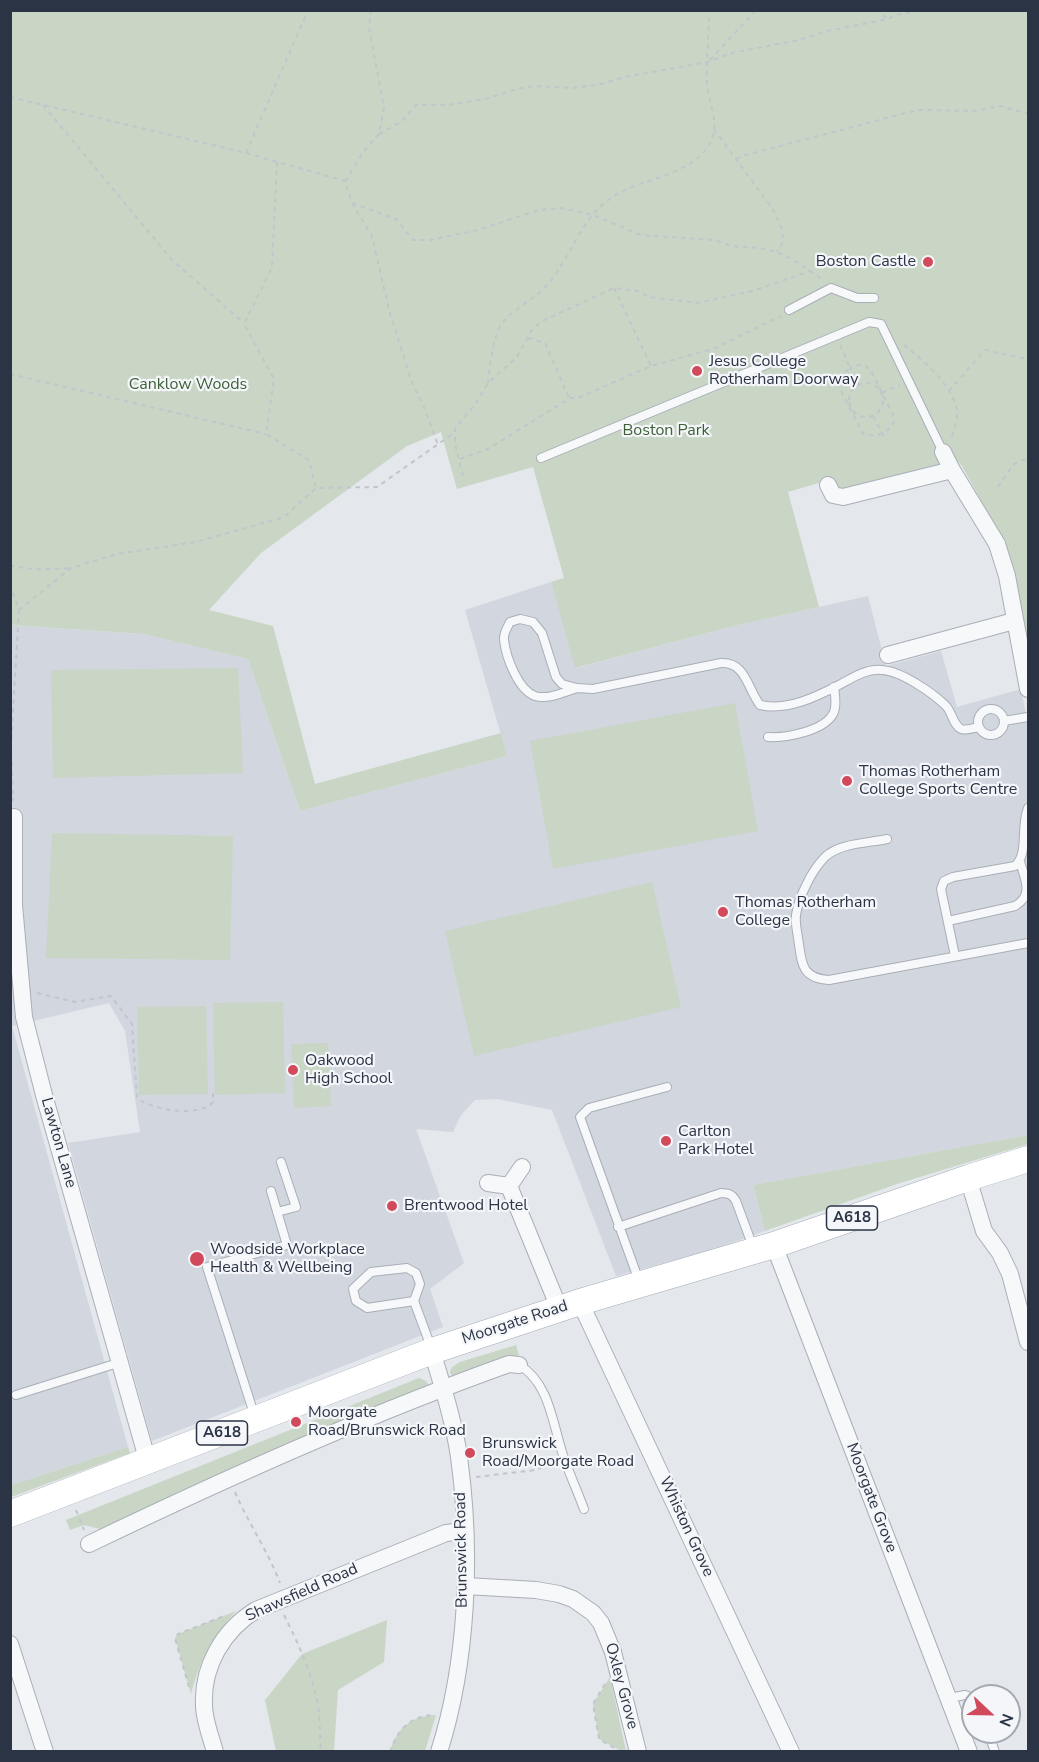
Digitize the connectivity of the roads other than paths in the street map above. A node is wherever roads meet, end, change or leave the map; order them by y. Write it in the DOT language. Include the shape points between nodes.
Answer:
graph roads {
  1 [pos="874,298"];
  2 [pos="789,310"];
  3 [pos="943,452"];
  4 [pos="541,458"];
  5 [pos="951,470"];
  6 [pos="828,485"];
  7 [pos="1014,621"];
  8 [pos="888,655"];
  9 [pos="834,687"];
  10 [pos="577,688"];
  11 [pos="1029,689"];
  12 [pos="1029,717"];
  13 [pos="1004,721"];
  14 [pos="979,727"];
  15 [pos="768,737"];
  16 [pos="1029,808"];
  17 [pos="14,817"];
  18 [pos="887,839"];
  19 [pos="1020,862"];
  20 [pos="948,921"];
  21 [pos="1029,943"];
  22 [pos="955,956"];
  23 [pos="667,1087"];
  24 [pos="1029,1159"];
  25 [pos="281,1161"];
  26 [pos="522,1167"];
  27 [pos="968,1178"];
  28 [pos="488,1183"];
  29 [pos="509,1186"];
  30 [pos="271,1191"];
  31 [pos="277,1212"];
  32 [pos="618,1227"];
  33 [pos="764,1247"];
  34 [pos="640,1284"];
  35 [pos="414,1301"];
  36 [pos="570,1305"];
  37 [pos="1029,1342"];
  38 [pos="432,1351"];
  39 [pos="121,1362"];
  40 [pos="519,1365"];
  41 [pos="443,1388"];
  42 [pos="16,1395"];
  43 [pos="256,1420"];
  44 [pos="148,1462"];
  45 [pos="584,1509"];
  46 [pos="10,1514"];
  47 [pos="464,1531"];
  48 [pos="89,1544"];
  49 [pos="466,1586"];
  50 [pos="10,1644"];
  51 [pos="961,1696"];
  52 [pos="949,1698"];
  53 [pos="45,1752"];
  54 [pos="215,1752"];
  55 [pos="438,1752"];
  56 [pos="638,1752"];
  57 [pos="791,1752"];
  58 [pos="969,1752"];
  1 -- 2 [label="lane" via="856,298 831,288"];
  3 -- 4 [label="lane" via="881,324 869,322"];
  3 -- 5 [label="street"];
  5 -- 6 [label="street" via="843,497 833,495"];
  5 -- 7 [label="street" via="997,544"];
  7 -- 8 [label="street"];
  7 -- 11 [label="street"];
  9 -- 10 [label="lane" via="771,708 760,705 732,662 593,689"];
  9 -- 14 [label="lane" via="872,670 896,672 946,706 955,725 966,730"];
  9 -- 15 [label="lane" via="836,703 829,718 797,734"];
  10 -- 10 [label="lane" via="562,684 556,677 542,633 533,622 510,622 503,638 524,689 536,696 553,696"];
  12 -- 13 [label="lane"];
  13 -- 14 [label="lane" via="1002,729 992,735"];
  13 -- 14 [label="lane" via="997,710 988,709 981,714"];
  16 -- 19 [label="lane" via="1023,819"];
  17 -- 39 [label="street, Lawton Lane" via="14,905 24,1017"];
  18 -- 22 [label="lane" via="826,855 795,916 802,965 808,975 829,980"];
  19 -- 20 [label="lane" via="1027,894 1023,901"];
  19 -- 20 [label="lane" via="944,881 941,889"];
  20 -- 22 [label="lane"];
  21 -- 22 [label="lane"];
  23 -- 32 [label="lane" via="589,1108 580,1117"];
  24 -- 27 [label="main road, Moorgate Road / A618"];
  25 -- 31 [label="lane" via="296,1207"];
  26 -- 29 [label="street"];
  27 -- 33 [label="main road, Moorgate Road / A618"];
  27 -- 37 [label="street" via="984,1231 1006,1263"];
  28 -- 29 [label="street"];
  29 -- 36 [label="street, Whiston Grove"];
  30 -- 31 [label="lane"];
  31 -- 43 [label="lane" via="287,1245 207,1267"];
  32 -- 33 [label="lane" via="728,1193"];
  32 -- 34 [label="lane"];
  33 -- 34 [label="main road, Moorgate Road / A618"];
  33 -- 52 [label="street, Moorgate Grove"];
  34 -- 36 [label="main road, Moorgate Road / A618"];
  35 -- 35 [label="lane" via="367,1308 356,1300 353,1289 371,1272 407,1268 416,1274 420,1284"];
  35 -- 38 [label="lane"];
  36 -- 38 [label="main road, Moorgate Road / A618"];
  36 -- 57 [label="street, Whiston Grove"];
  38 -- 41 [label="street, Brunswick Road"];
  38 -- 43 [label="main road, Moorgate Road / A618"];
  39 -- 42 [label="lane"];
  39 -- 44 [label="street, Lawton Lane"];
  40 -- 41 [label="street" via="509,1364"];
  40 -- 45 [label="lane" via="533,1375 545,1396"];
  41 -- 47 [label="street, Brunswick Road" via="457,1445"];
  41 -- 48 [label="street" via="229,1478"];
  43 -- 44 [label="main road, Moorgate Road / A618"];
  44 -- 46 [label="main road, Moorgate Road / A618"];
  47 -- 49 [label="street, Brunswick Road"];
  47 -- 54 [label="street, Shawsfield Road" via="446,1533 241,1619 227,1634 208,1671 204,1689 203,1708"];
  49 -- 55 [label="street, Brunswick Road" via="462,1637"];
  49 -- 56 [label="street, Oxley Grove" via="558,1594 593,1613 602,1623 610,1644"];
  50 -- 53 [label="street"];
  51 -- 52 [label="lane"];
  52 -- 58 [label="street, Moorgate Grove"];
}
